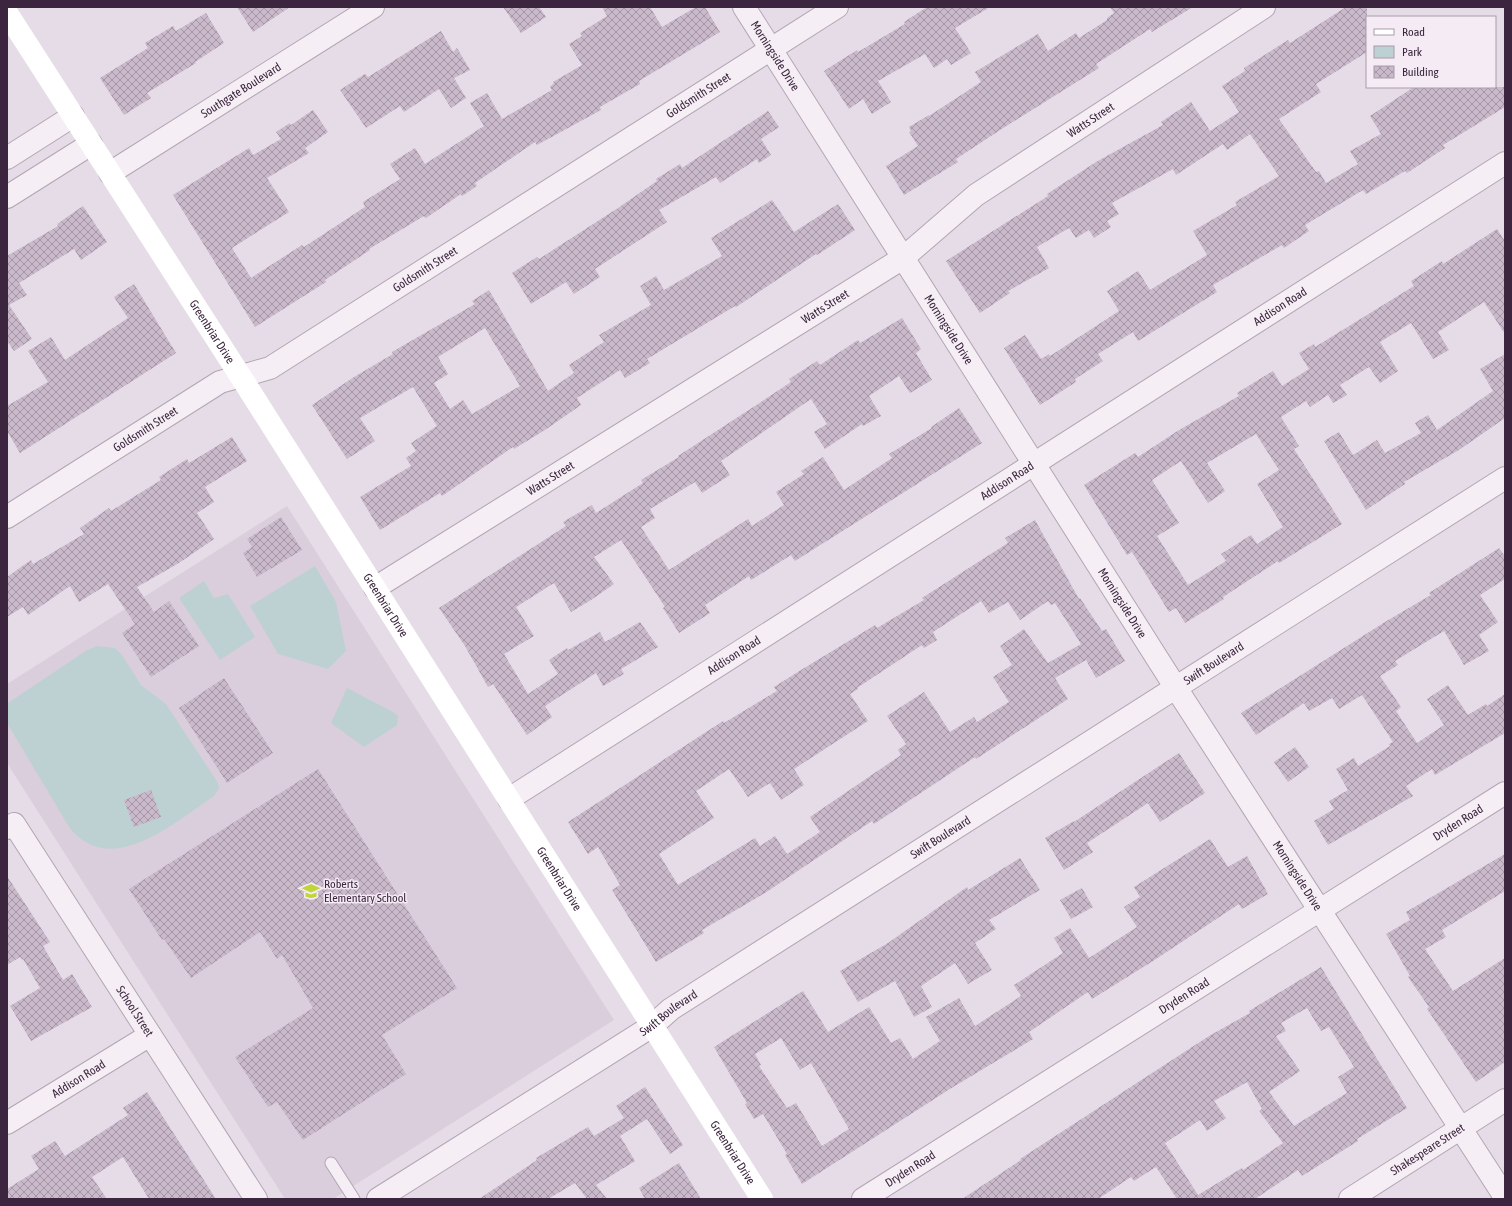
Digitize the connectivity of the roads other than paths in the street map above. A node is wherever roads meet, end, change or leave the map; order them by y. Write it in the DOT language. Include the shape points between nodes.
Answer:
graph roads {
  1 [pos="373,7"];
  2 [pos="744,7"];
  3 [pos="837,7"];
  4 [pos="1264,7"];
  5 [pos="7,13"];
  6 [pos="772,48"];
  7 [pos="73,116"];
  8 [pos="91,144"];
  9 [pos="7,158"];
  10 [pos="1505,163"];
  11 [pos="110,173"];
  12 [pos="7,197"];
  13 [pos="902,258"];
  14 [pos="241,377"];
  15 [pos="1035,464"];
  16 [pos="1505,478"];
  17 [pos="7,517"];
  18 [pos="375,588"];
  19 [pos="1176,688"];
  20 [pos="1505,793"];
  21 [pos="509,799"];
  22 [pos="10,826"];
  23 [pos="1320,911"];
  24 [pos="652,1026"];
  25 [pos="150,1035"];
  26 [pos="1505,1100"];
  27 [pos="7,1123"];
  28 [pos="1461,1128"];
  29 [pos="331,1163"];
  30 [pos="1505,1197"];
  31 [pos="256,1199"];
  32 [pos="354,1199"];
  33 [pos="378,1199"];
  34 [pos="762,1199"];
  35 [pos="863,1199"];
  36 [pos="1350,1199"];
  1 -- 11 [label="street, Southgate Boulevard"];
  2 -- 6 [label="street, Morningside Drive"];
  3 -- 6 [label="street, Goldsmith Street"];
  4 -- 13 [label="street, Watts Street" via="976,195"];
  5 -- 7 [label="main road, Greenbriar Drive"];
  6 -- 13 [label="street, Morningside Drive"];
  6 -- 14 [label="street, Goldsmith Street" via="270,368"];
  7 -- 8 [label="main road, Greenbriar Drive"];
  7 -- 9 [label="street"];
  8 -- 11 [label="main road, Greenbriar Drive"];
  8 -- 12 [label="street"];
  10 -- 15 [label="street, Addison Road"];
  11 -- 14 [label="main road, Greenbriar Drive"];
  13 -- 15 [label="street, Morningside Drive"];
  13 -- 18 [label="street, Watts Street"];
  14 -- 17 [label="street, Goldsmith Street" via="220,382"];
  14 -- 18 [label="main road, Greenbriar Drive"];
  15 -- 19 [label="street, Morningside Drive"];
  15 -- 21 [label="street, Addison Road"];
  16 -- 19 [label="street, Swift Boulevard"];
  18 -- 21 [label="main road, Greenbriar Drive"];
  19 -- 23 [label="street, Morningside Drive"];
  19 -- 24 [label="street, Swift Boulevard" via="671,1010"];
  20 -- 23 [label="street, Dryden Road"];
  21 -- 24 [label="main road, Greenbriar Drive"];
  22 -- 25 [label="street, School Street"];
  23 -- 28 [label="street, Morningside Drive"];
  23 -- 35 [label="street, Dryden Road"];
  24 -- 33 [label="street, Swift Boulevard"];
  24 -- 34 [label="main road, Greenbriar Drive"];
  25 -- 27 [label="street, Addison Road"];
  25 -- 31 [label="street, School Street"];
  26 -- 28 [label="street, Shakespeare Street"];
  28 -- 30 [label="street, Morningside Drive"];
  28 -- 36 [label="street, Shakespeare Street"];
  29 -- 32 [label="lane"];
}
